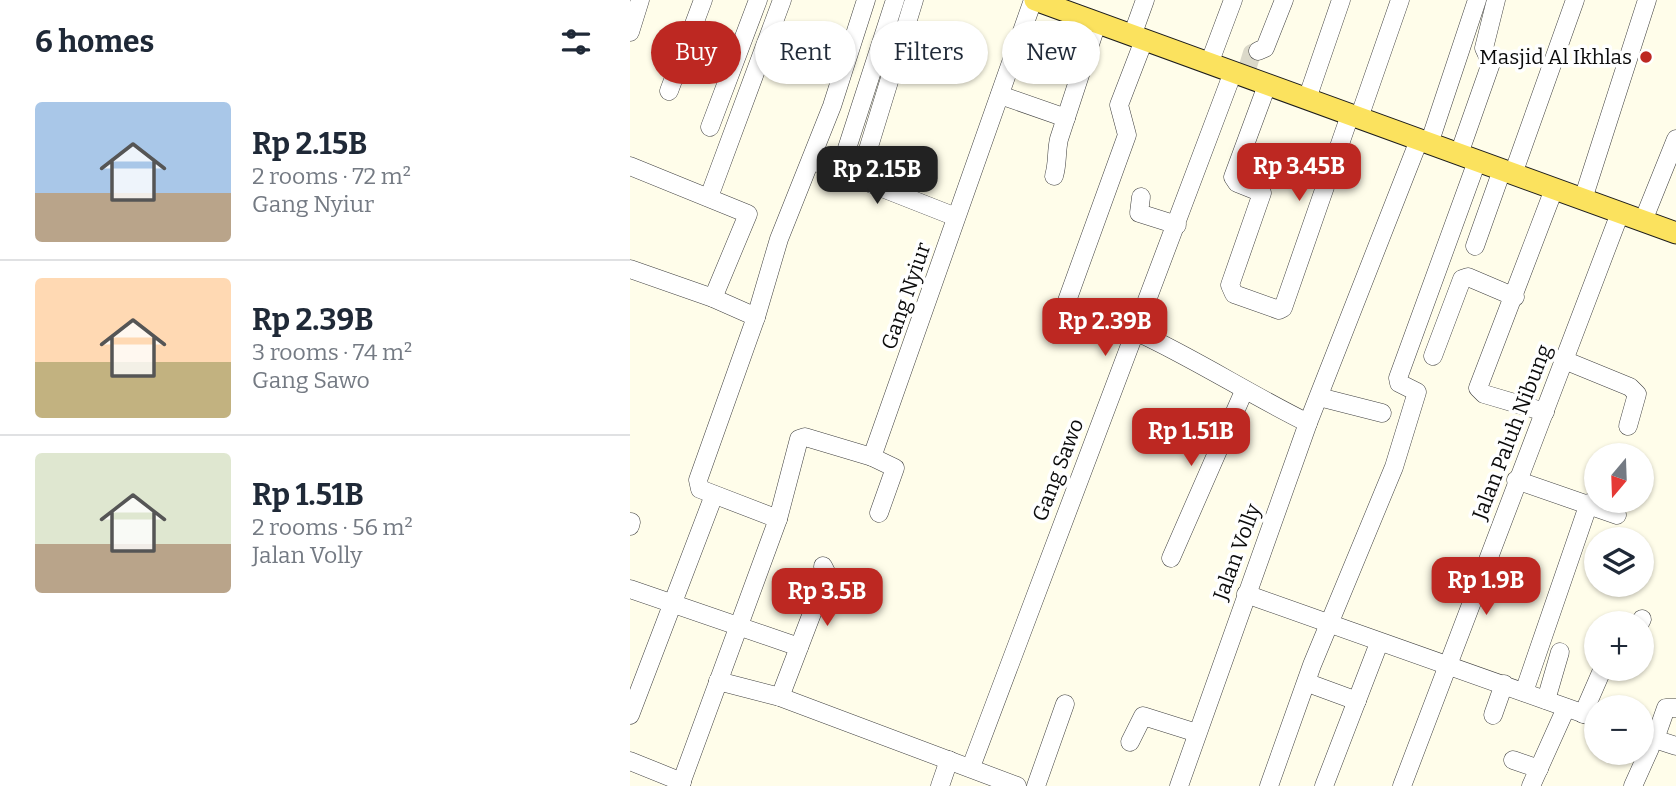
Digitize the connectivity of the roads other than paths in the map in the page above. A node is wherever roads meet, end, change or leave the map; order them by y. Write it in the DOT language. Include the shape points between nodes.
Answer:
graph roads {
  1 [pos="640,0"];
  2 [pos="703,0"];
  3 [pos="758,0"];
  4 [pos="782,0"];
  5 [pos="866,0"];
  6 [pos="895,0"];
  7 [pos="914,0"];
  8 [pos="1034,0"];
  9 [pos="1145,0"];
  10 [pos="1233,0"];
  11 [pos="1284,0"];
  12 [pos="1341,0"];
  13 [pos="1400,0"];
  14 [pos="1477,0"];
  15 [pos="1496,0"];
  16 [pos="1575,0"];
  17 [pos="1647,0"];
  18 [pos="1072,6"];
  19 [pos="1094,21"];
  20 [pos="1100,24"];
  21 [pos="630,32"];
  22 [pos="1138,38"];
  23 [pos="1209,64"];
  24 [pos="1246,66"];
  25 [pos="1077,84"];
  26 [pos="1267,85"];
  27 [pos="669,91"];
  28 [pos="1000,95"];
  29 [pos="1307,99"];
  30 [pos="1354,116"];
  31 [pos="1066,118"];
  32 [pos="710,127"];
  33 [pos="1676,139"];
  34 [pos="1424,142"];
  35 [pos="1468,158"];
  36 [pos="811,160"];
  37 [pos="630,166"];
  38 [pos="840,170"];
  39 [pos="1507,172"];
  40 [pos="1054,176"];
  41 [pos="859,178"];
  42 [pos="1554,189"];
  43 [pos="709,197"];
  44 [pos="1141,197"];
  45 [pos="1583,199"];
  46 [pos="1619,213"];
  47 [pos="956,217"];
  48 [pos="1643,221"];
  49 [pos="1177,225"];
  50 [pos="1676,233"];
  51 [pos="1475,246"];
  52 [pos="630,269"];
  53 [pos="1515,297"];
  54 [pos="713,298"];
  55 [pos="1101,310"];
  56 [pos="756,317"];
  57 [pos="1136,329"];
  58 [pos="1055,334"];
  59 [pos="1433,356"];
  60 [pos="1564,360"];
  61 [pos="1244,391"];
  62 [pos="1319,397"];
  63 [pos="1382,413"];
  64 [pos="1544,414"];
  65 [pos="1308,423"];
  66 [pos="1628,426"];
  67 [pos="872,457"];
  68 [pos="1516,480"];
  69 [pos="714,495"];
  70 [pos="1584,501"];
  71 [pos="878,513"];
  72 [pos="1586,513"];
  73 [pos="778,519"];
  74 [pos="1171,558"];
  75 [pos="823,566"];
  76 [pos="630,589"];
  77 [pos="1246,594"];
  78 [pos="672,604"];
  79 [pos="1330,624"];
  80 [pos="738,627"];
  81 [pos="1379,643"];
  82 [pos="799,647"];
  83 [pos="1560,652"];
  84 [pos="1448,664"];
  85 [pos="718,681"];
  86 [pos="1597,681"];
  87 [pos="1308,683"];
  88 [pos="1504,684"];
  89 [pos="1524,692"];
  90 [pos="780,697"];
  91 [pos="1546,700"];
  92 [pos="1357,701"];
  93 [pos="1065,704"];
  94 [pos="1676,708"];
  95 [pos="1582,714"];
  96 [pos="630,715"];
  97 [pos="1493,715"];
  98 [pos="1654,727"];
  99 [pos="1197,733"];
  100 [pos="1654,739"];
  101 [pos="1130,742"];
  102 [pos="1676,746"];
  103 [pos="949,760"];
  104 [pos="1513,760"];
  105 [pos="630,761"];
  106 [pos="1642,765"];
  107 [pos="971,767"];
  108 [pos="1535,778"];
  109 [pos="681,784"];
  110 [pos="1010,785"];
  111 [pos="940,786"];
  112 [pos="1036,786"];
  113 [pos="1180,786"];
  114 [pos="1269,786"];
  115 [pos="1324,786"];
  116 [pos="1402,786"];
  117 [pos="1633,786"];
  1 -- 21 [label="street"];
  2 -- 27 [label="street"];
  3 -- 32 [label="street"];
  4 -- 43 [label="street"];
  5 -- 36 [label="street"];
  6 -- 38 [label="street"];
  7 -- 41 [label="street"];
  8 -- 18 [label="main road"];
  8 -- 28 [label="street, Gang Nyiur"];
  9 -- 22 [label="street"];
  10 -- 23 [label="street"];
  11 -- 24 [label="street, Gang Sawo" via="1265,48"];
  12 -- 29 [label="street"];
  13 -- 30 [label="street"];
  14 -- 34 [label="street, Jalan Volly"];
  15 -- 35 [label="street" via="1484,48 1491,63"];
  16 -- 39 [label="street"];
  17 -- 45 [label="street"];
  18 -- 19 [label="main road"];
  20 -- 22 [label="main road"];
  22 -- 23 [label="main road"];
  22 -- 58 [label="street" via="1119,105 1127,135"];
  23 -- 24 [label="main road"];
  24 -- 26 [label="main road"];
  24 -- 49 [label="street, Gang Sawo"];
  25 -- 31 [label="street"];
  26 -- 29 [label="main road"];
  26 -- 30 [label="street" via="1233,177 1262,193 1230,287 1234,294 1282,309"];
  28 -- 31 [label="street"];
  28 -- 47 [label="street, Gang Nyiur"];
  29 -- 30 [label="main road"];
  30 -- 34 [label="main road"];
  31 -- 40 [label="street"];
  33 -- 48 [label="street"];
  34 -- 35 [label="main road"];
  34 -- 62 [label="street, Jalan Volly"];
  35 -- 39 [label="main road"];
  35 -- 79 [label="street" via="1398,378 1417,392 1415,405"];
  36 -- 38 [label="street"];
  36 -- 56 [label="street" via="779,239"];
  37 -- 43 [label="street"];
  38 -- 41 [label="street"];
  39 -- 42 [label="main road"];
  39 -- 51 [label="street"];
  41 -- 47 [label="street"];
  42 -- 45 [label="main road"];
  42 -- 53 [label="street"];
  43 -- 54 [label="street" via="748,214"];
  44 -- 49 [label="street" via="1139,213"];
  45 -- 46 [label="main road"];
  46 -- 48 [label="main road"];
  46 -- 60 [label="street, Jalan Paluh Nibung"];
  47 -- 67 [label="street, Gang Nyiur"];
  48 -- 50 [label="main road"];
  49 -- 57 [label="street, Gang Sawo"];
  52 -- 54 [label="street"];
  53 -- 59 [label="street" via="1468,277 1462,279"];
  53 -- 64 [label="street" via="1478,388"];
  54 -- 56 [label="street"];
  55 -- 57 [label="street"];
  56 -- 69 [label="street" via="698,480 700,489"];
  57 -- 61 [label="street"];
  57 -- 107 [label="street, Gang Sawo"];
  60 -- 64 [label="street, Jalan Paluh Nibung"];
  60 -- 66 [label="street" via="1637,394"];
  61 -- 65 [label="street"];
  61 -- 74 [label="street"];
  62 -- 63 [label="street"];
  62 -- 65 [label="street, Jalan Volly"];
  64 -- 68 [label="street, Jalan Paluh Nibung"];
  65 -- 77 [label="street, Jalan Volly"];
  67 -- 71 [label="street" via="895,468"];
  67 -- 73 [label="street" via="801,438"];
  68 -- 70 [label="street"];
  68 -- 84 [label="street, Jalan Paluh Nibung"];
  69 -- 73 [label="street"];
  69 -- 78 [label="street"];
  72 -- 89 [label="street"];
  73 -- 80 [label="street"];
  75 -- 82 [label="street" via="827,575"];
  76 -- 78 [label="street"];
  77 -- 79 [label="street"];
  77 -- 99 [label="street, Jalan Volly"];
  78 -- 80 [label="street"];
  78 -- 96 [label="street"];
  79 -- 81 [label="street"];
  79 -- 87 [label="street"];
  80 -- 82 [label="street"];
  80 -- 85 [label="street"];
  81 -- 84 [label="street"];
  81 -- 92 [label="street"];
  82 -- 90 [label="street"];
  83 -- 91 [label="street"];
  84 -- 88 [label="street"];
  84 -- 116 [label="street, Jalan Paluh Nibung"];
  85 -- 90 [label="street"];
  85 -- 109 [label="street"];
  86 -- 95 [label="street"];
  87 -- 92 [label="street"];
  87 -- 114 [label="street"];
  88 -- 89 [label="street"];
  88 -- 97 [label="street"];
  89 -- 91 [label="street"];
  90 -- 103 [label="street"];
  91 -- 95 [label="street"];
  92 -- 115 [label="street"];
  93 -- 112 [label="street"];
  94 -- 98 [label="street" via="1666,708"];
  95 -- 108 [label="street"];
  99 -- 101 [label="street" via="1143,716"];
  99 -- 113 [label="street, Jalan Volly"];
  100 -- 102 [label="street"];
  103 -- 107 [label="street"];
  103 -- 111 [label="street"];
  104 -- 108 [label="street"];
  105 -- 109 [label="street"];
  106 -- 117 [label="street"];
  107 -- 110 [label="street"];
}
